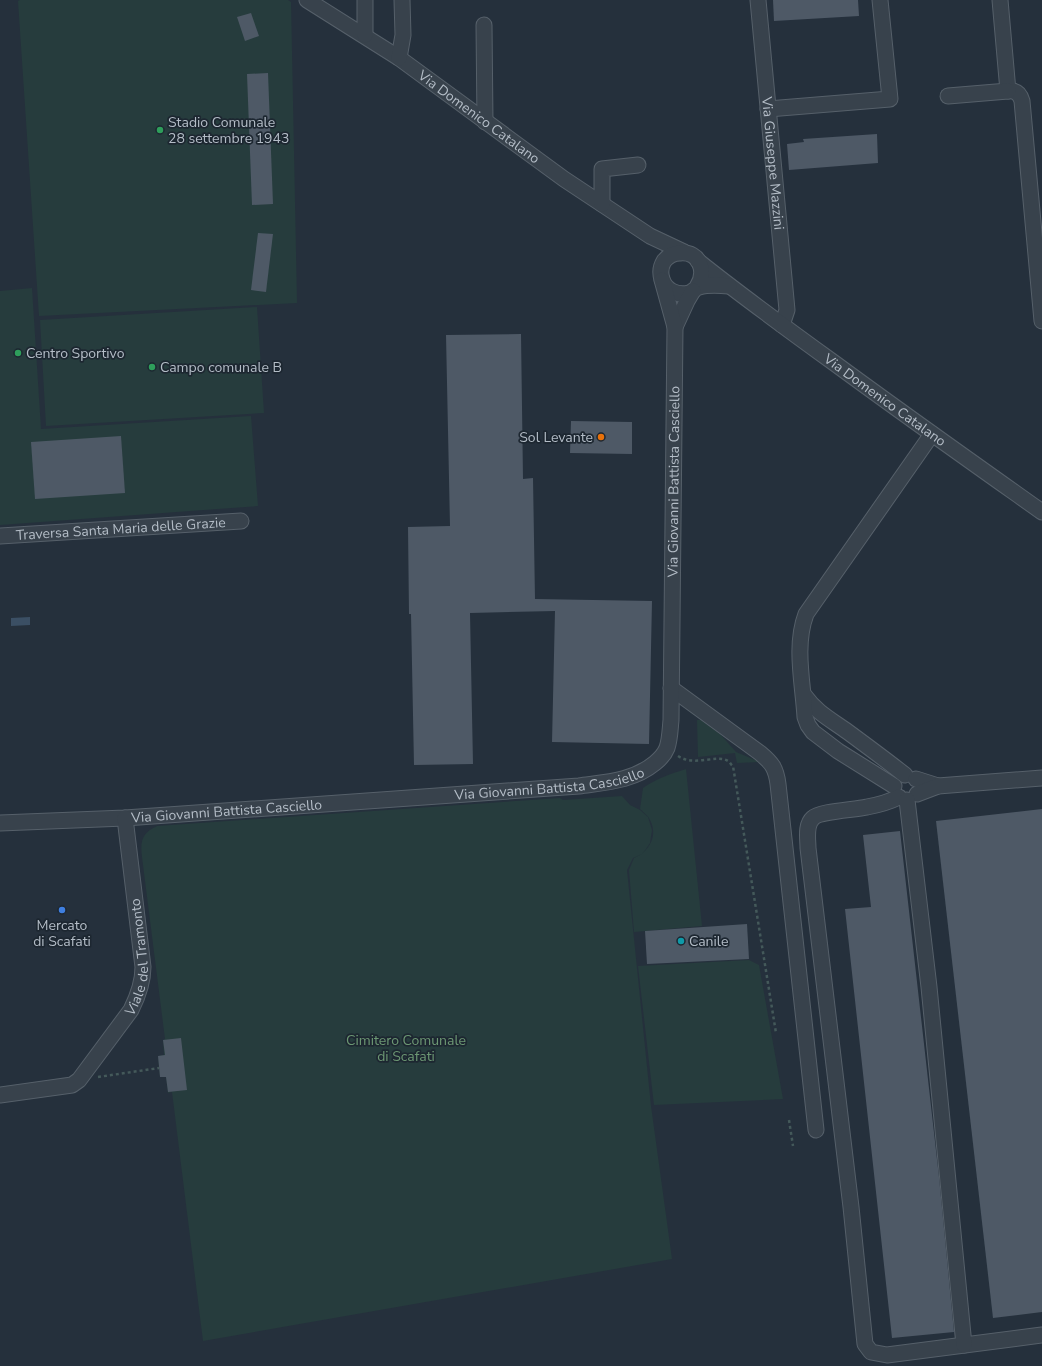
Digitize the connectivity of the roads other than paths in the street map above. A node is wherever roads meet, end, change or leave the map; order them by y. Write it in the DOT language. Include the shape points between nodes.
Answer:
graph roads {
  1 [pos="307,0"];
  2 [pos="365,0"];
  3 [pos="402,0"];
  4 [pos="758,0"];
  5 [pos="880,0"];
  6 [pos="1000,0"];
  7 [pos="484,25"];
  8 [pos="365,35"];
  9 [pos="399,58"];
  10 [pos="1008,91"];
  11 [pos="948,96"];
  12 [pos="768,109"];
  13 [pos="485,122"];
  14 [pos="638,165"];
  15 [pos="602,204"];
  16 [pos="650,236"];
  17 [pos="684,252"];
  18 [pos="698,261"];
  19 [pos="662,274"];
  20 [pos="730,286"];
  21 [pos="695,289"];
  22 [pos="1042,321"];
  23 [pos="782,325"];
  24 [pos="675,327"];
  25 [pos="932,434"];
  26 [pos="1042,512"];
  27 [pos="241,521"];
  28 [pos="0,536"];
  29 [pos="671,688"];
  30 [pos="804,695"];
  31 [pos="1042,778"];
  32 [pos="906,788"];
  33 [pos="125,818"];
  34 [pos="0,823"];
  35 [pos="0,1095"];
  36 [pos="816,1130"];
  37 [pos="1042,1335"];
  38 [pos="964,1345"];
  1 -- 8 [label="street, Via Domenico Catalano"];
  2 -- 8 [label="street"];
  3 -- 9 [label="street" via="403,35"];
  4 -- 12 [label="street, Via Giuseppe Mazzini"];
  5 -- 12 [label="street" via="890,99"];
  6 -- 10 [label="street"];
  7 -- 13 [label="street"];
  8 -- 9 [label="street, Via Domenico Catalano"];
  9 -- 13 [label="street, Via Domenico Catalano"];
  10 -- 11 [label="street"];
  10 -- 22 [label="street" via="1019,94 1022,102"];
  12 -- 23 [label="street, Via Giuseppe Mazzini" via="787,310"];
  13 -- 15 [label="street, Via Domenico Catalano"];
  14 -- 15 [label="street" via="602,169"];
  15 -- 16 [label="street, Via Domenico Catalano"];
  16 -- 17 [label="street, Via Domenico Catalano"];
  16 -- 19 [label="street, Via Domenico Catalano" via="658,250"];
  17 -- 18 [label="street, Via Domenico Catalano"];
  17 -- 19 [label="street" via="668,257 664,261"];
  18 -- 20 [label="street, Via Domenico Catalano"];
  18 -- 21 [label="street" via="702,277"];
  19 -- 21 [label="street" via="665,286 675,293 682,294"];
  19 -- 24 [label="street, Via Giovanni Battista Casciello"];
  20 -- 21 [label="street" via="712,285"];
  20 -- 23 [label="street, Via Domenico Catalano"];
  21 -- 24 [label="street, Via Giovanni Battista Casciello"];
  23 -- 25 [label="street, Via Domenico Catalano"];
  24 -- 29 [label="street, Via Giovanni Battista Casciello"];
  25 -- 26 [label="street, Via Domenico Catalano"];
  25 -- 30 [label="street" via="806,614 800,639"];
  27 -- 28 [label="street, Traversa Santa Maria delle Grazie"];
  29 -- 33 [label="street, Via Giovanni Battista Casciello" via="670,737 666,749 648,769 631,777 579,786"];
  29 -- 36 [label="street" via="764,756 774,767 778,784"];
  30 -- 32 [label="street" via="820,714 848,732"];
  30 -- 32 [label="street" via="805,717 813,732 851,759"];
  31 -- 32 [label="street"];
  32 -- 38 [label="street" via="929,986"];
  32 -- 38 [label="street" via="881,804 822,814 813,818 809,824 808,848 865,1344 871,1352 887,1355"];
  33 -- 34 [label="street, Via Giovanni Battista Casciello"];
  33 -- 35 [label="street, Viale del Tramonto" via="143,978 141,988 131,1010 79,1080 72,1085"];
  37 -- 38 [label="street"];
}
